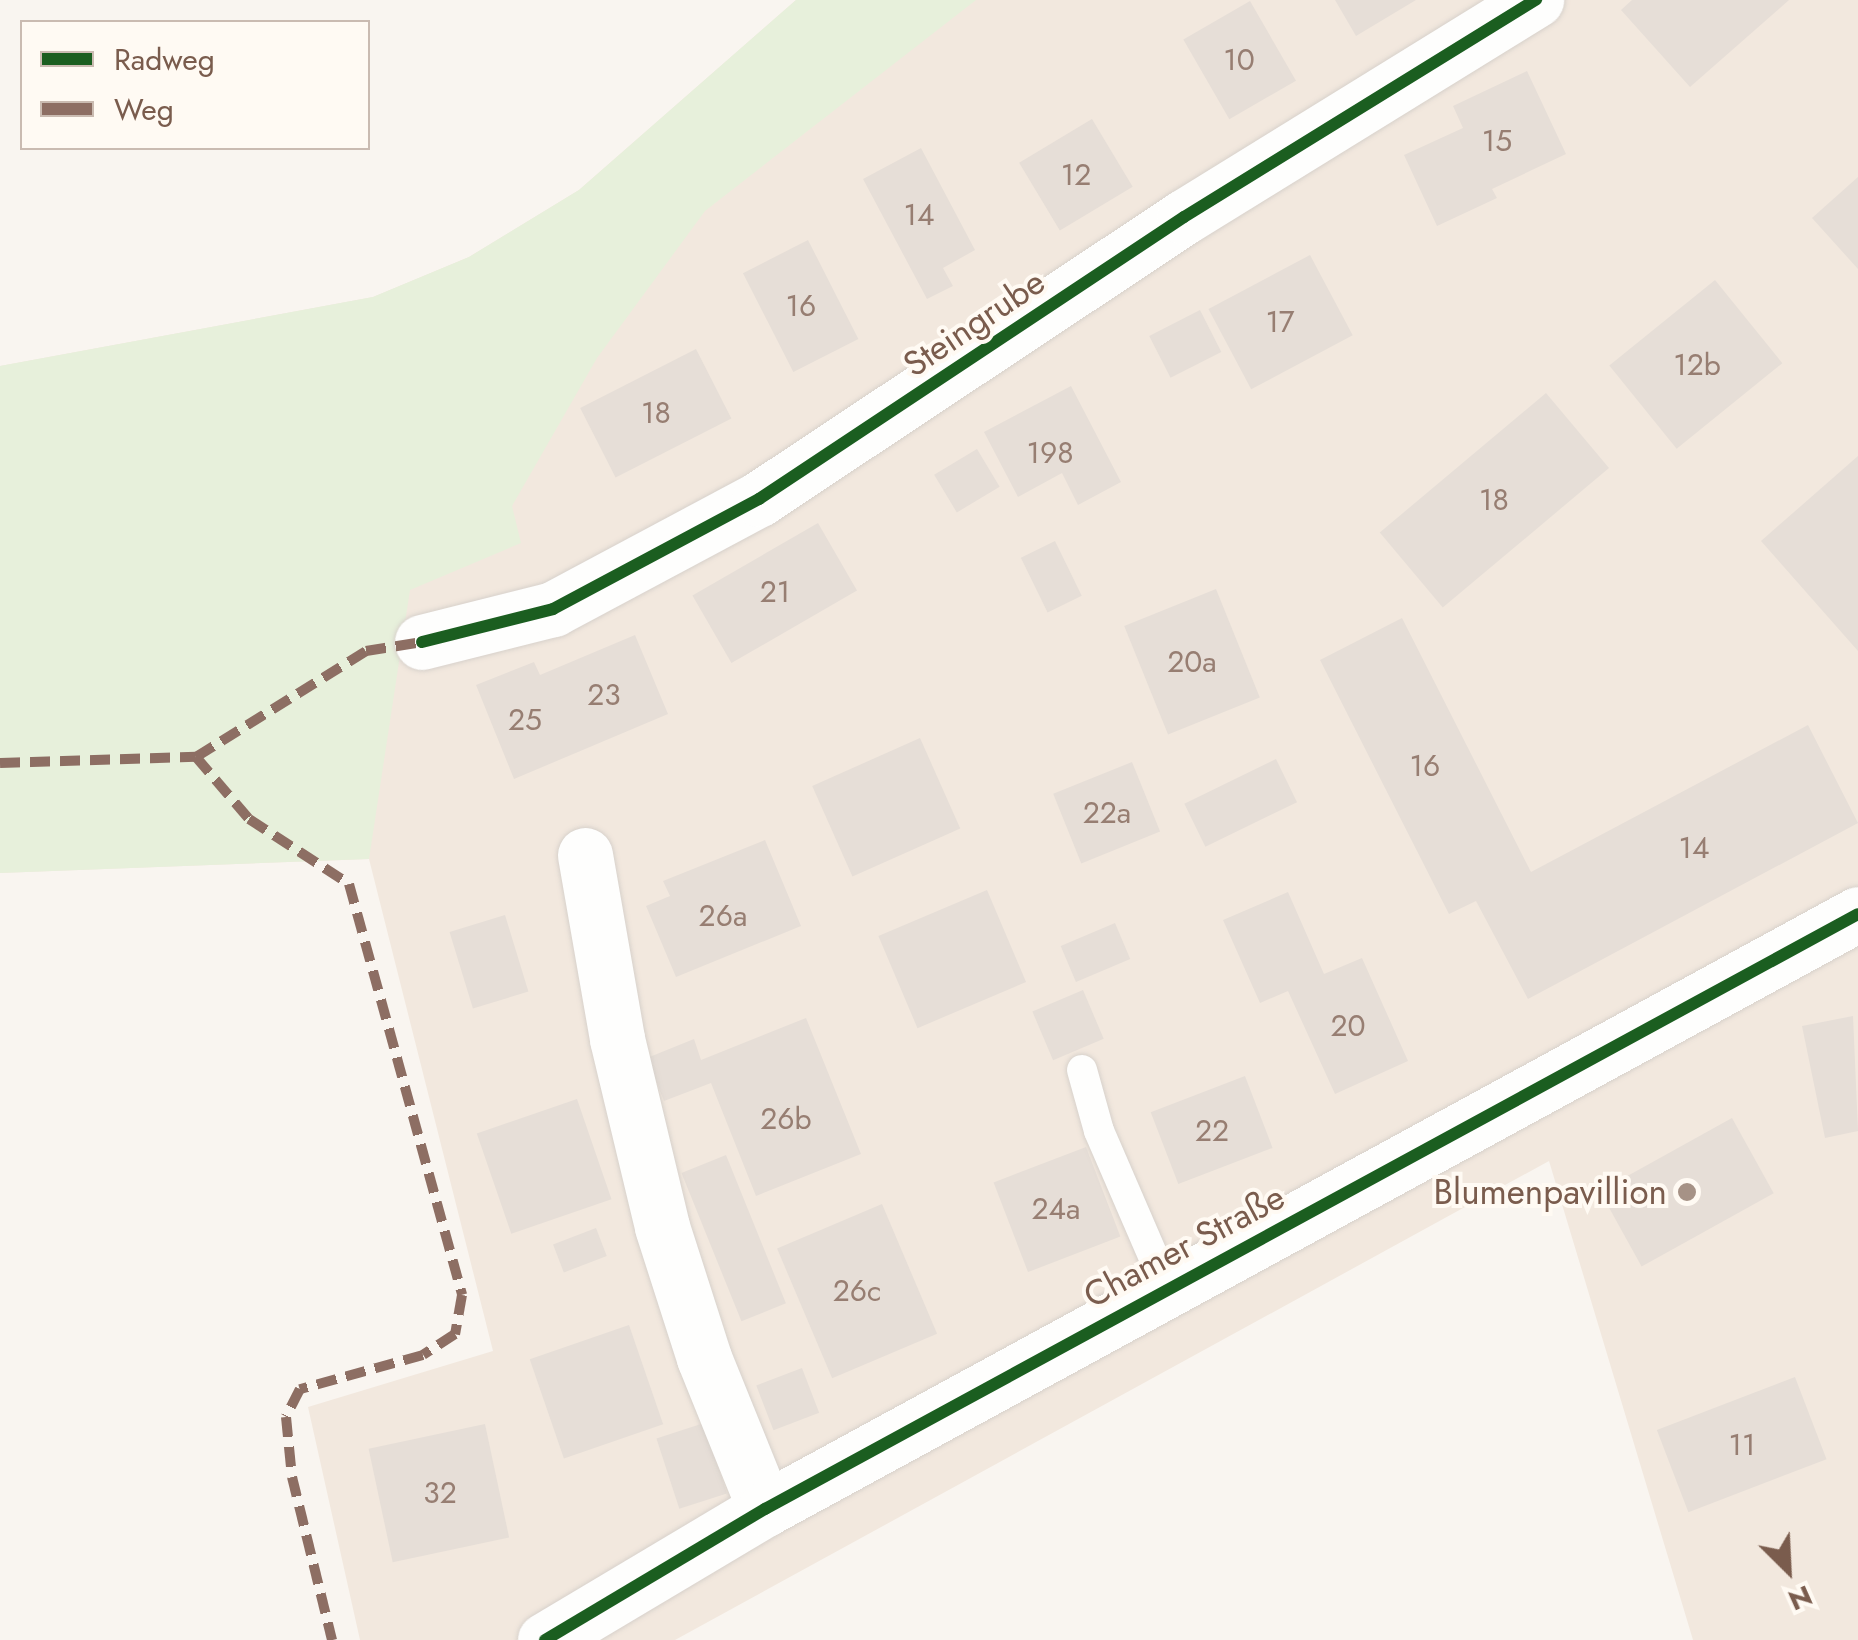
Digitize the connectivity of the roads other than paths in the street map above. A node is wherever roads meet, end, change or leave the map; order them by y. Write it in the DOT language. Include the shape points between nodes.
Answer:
graph roads {
  1 [pos="1536,0"];
  2 [pos="422,642"];
  3 [pos="585,855"];
  4 [pos="1858,914"];
  5 [pos="1082,1070"];
  6 [pos="1168,1288"];
  7 [pos="765,1508"];
  8 [pos="545,1640"];
  1 -- 2 [label="street, Steingrube" via="1184,217 758,498 552,609"];
  3 -- 7 [label="street" via="617,1039 662,1227 704,1358"];
  4 -- 6 [label="street, Chamer Straße"];
  5 -- 6 [label="lane" via="1099,1131"];
  6 -- 7 [label="street, Chamer Straße"];
  7 -- 8 [label="street, Chamer Straße"];
}
